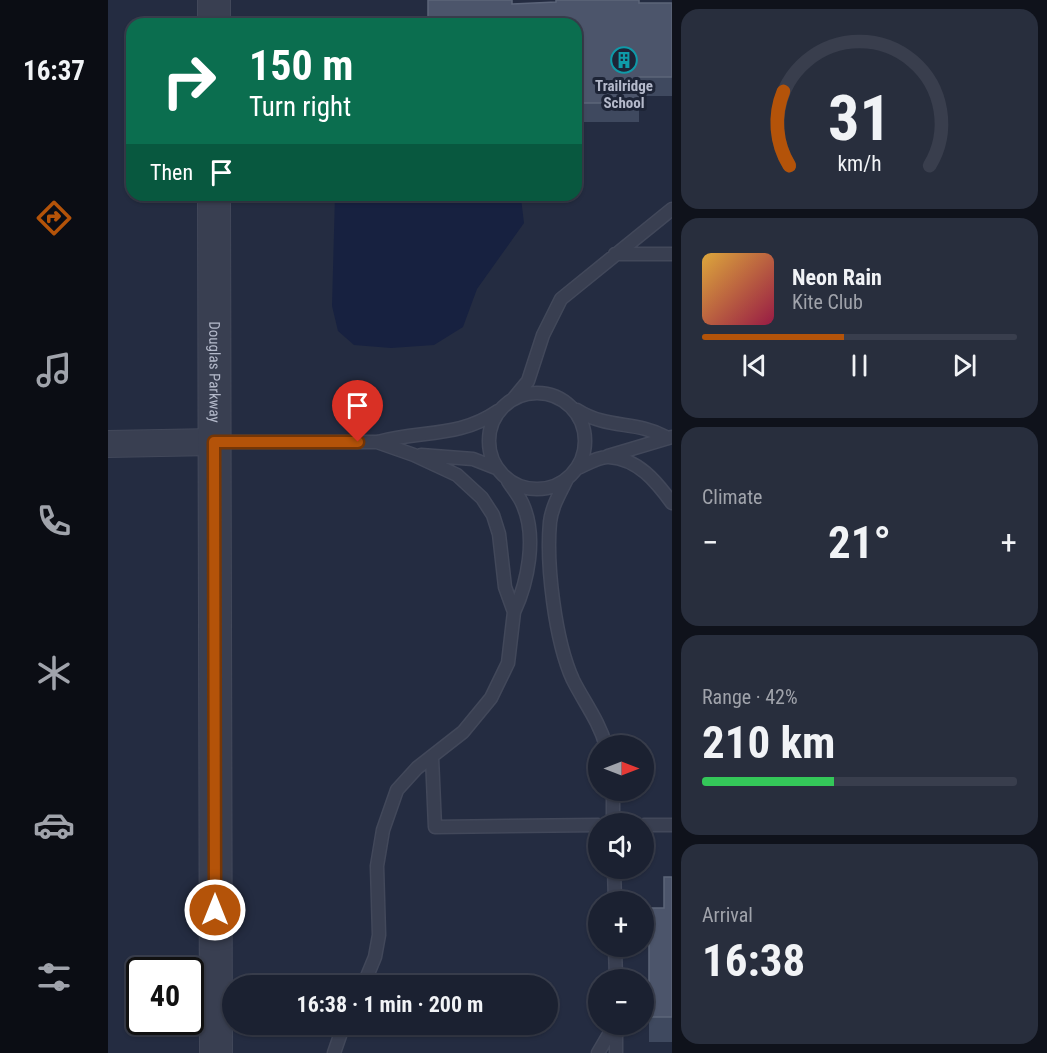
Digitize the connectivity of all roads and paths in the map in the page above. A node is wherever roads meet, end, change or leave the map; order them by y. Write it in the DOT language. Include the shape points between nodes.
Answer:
graph roads {
  1 [pos="214,0"];
  2 [pos="214,18"];
  3 [pos="214,201"];
  4 [pos="672,209"];
  5 [pos="615,254"];
  6 [pos="672,254"];
  7 [pos="514,398"];
  8 [pos="501,408"];
  9 [pos="573,408"];
  10 [pos="669,437"];
  11 [pos="214,442"];
  12 [pos="377,442"];
  13 [pos="108,444"];
  14 [pos="414,455"];
  15 [pos="607,456"];
  16 [pos="496,468"];
  17 [pos="578,468"];
  18 [pos="567,479"];
  19 [pos="507,480"];
  20 [pos="672,502"];
  21 [pos="514,612"];
  22 [pos="602,735"];
  23 [pos="432,757"];
  24 [pos="588,825"];
  25 [pos="654,825"];
  26 [pos="672,825"];
  27 [pos="368,975"];
  28 [pos="340,1035"];
  29 [pos="609,1035"];
  30 [pos="616,1035"];
  31 [pos="216,1053"];
  32 [pos="334,1053"];
  33 [pos="598,1053"];
  34 [pos="616,1053"];
  1 -- 2 [label="street"];
  3 -- 11 [label="street, Douglas Parkway"];
  4 -- 5 [label="lane"];
  5 -- 6 [label="lane"];
  5 -- 7 [label="lane" via="561,299 543,334 528,381"];
  7 -- 8 [label="lane"];
  7 -- 9 [label="lane" via="545,393"];
  8 -- 12 [label="lane" via="483,421 459,430 406,434"];
  8 -- 16 [label="lane" via="489,437"];
  9 -- 10 [label="lane" via="594,421 647,427"];
  9 -- 17 [label="lane" via="582,421 585,437"];
  10 -- 15 [label="lane"];
  11 -- 12 [label="lane"];
  11 -- 13 [label="street"];
  11 -- 31 [label="street, Douglas Parkway"];
  12 -- 14 [label="lane"];
  14 -- 16 [label="lane" via="473,459"];
  14 -- 21 [label="lane" via="457,475 482,498 493,515 505,587"];
  15 -- 17 [label="lane"];
  15 -- 20 [label="lane" via="634,464 657,482"];
  16 -- 19 [label="lane"];
  17 -- 18 [label="lane"];
  18 -- 19 [label="lane" via="538,490 521,488"];
  18 -- 22 [label="lane" via="550,521 556,624 573,680"];
  19 -- 21 [label="lane" via="523,505 530,529 525,587"];
  21 -- 23 [label="lane" via="508,663 491,698 463,732"];
  23 -- 24 [label="lane" via="435,827"];
  23 -- 27 [label="lane" via="397,790 382,830 377,866 379,935"];
  25 -- 26 [label="lane"];
  28 -- 32 [label="lane"];
  29 -- 33 [label="lane"];
  30 -- 34 [label="lane"];
}
